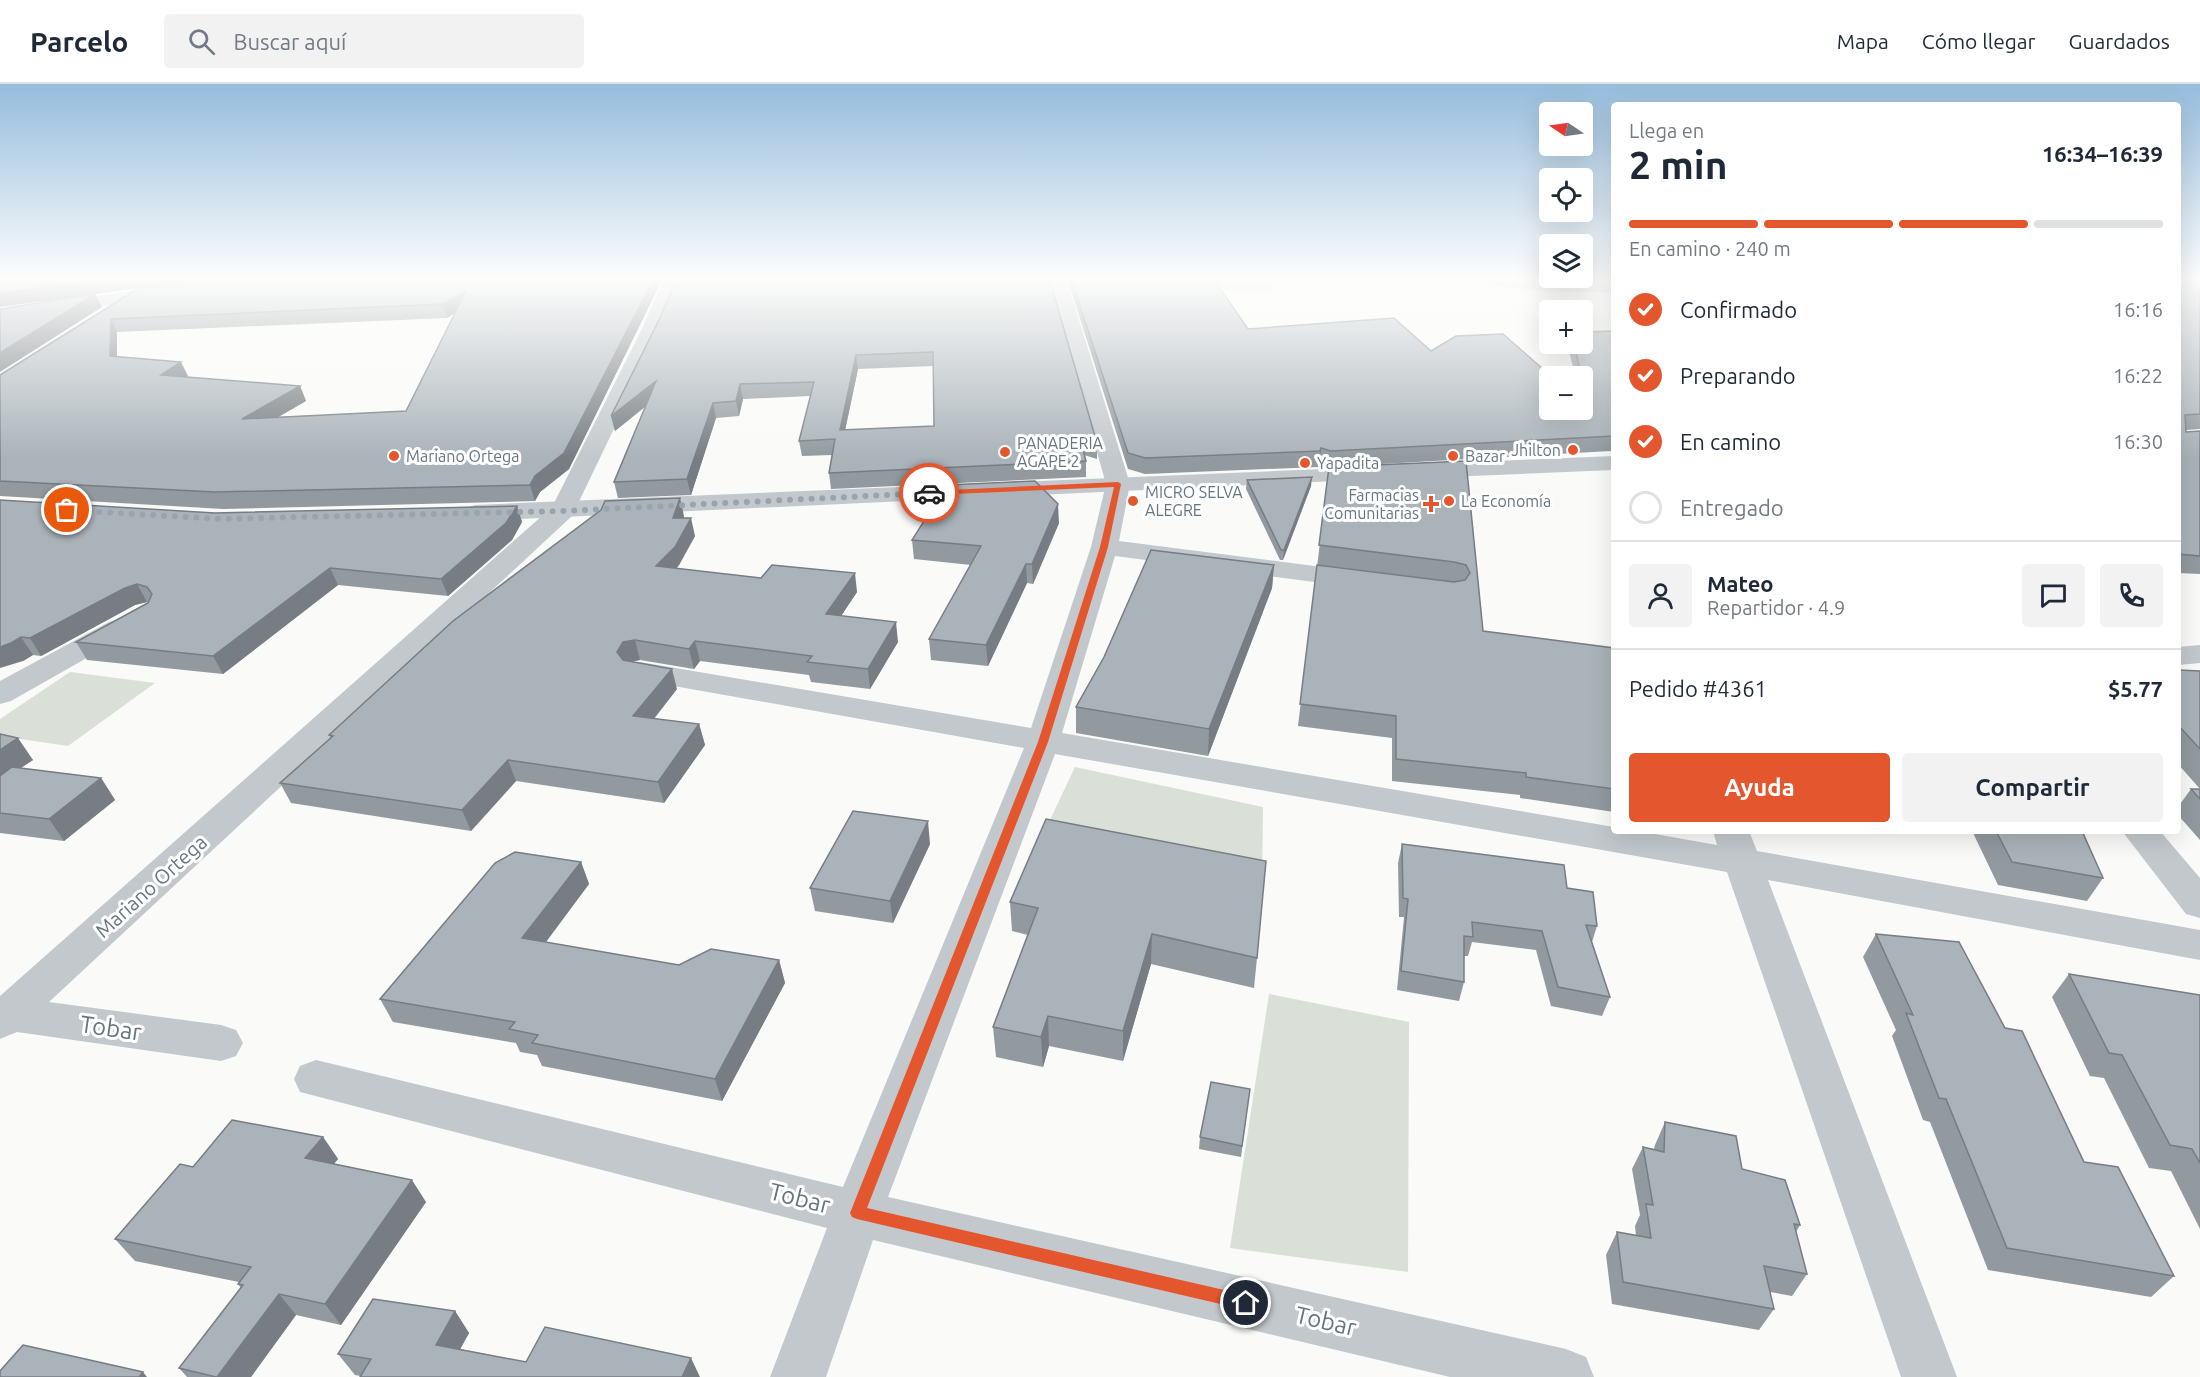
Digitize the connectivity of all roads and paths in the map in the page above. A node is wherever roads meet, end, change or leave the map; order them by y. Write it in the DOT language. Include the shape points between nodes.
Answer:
graph roads {
  1 [pos="647,338"];
  2 [pos="1075,338"];
  3 [pos="1611,463"];
  4 [pos="1118,484"];
  5 [pos="563,511"];
  6 [pos="458,513"];
  7 [pos="1104,547"];
  8 [pos="1381,582"];
  9 [pos="146,613"];
  10 [pos="2200,654"];
  11 [pos="2181,656"];
  12 [pos="640,671"];
  13 [pos="0,694"];
  14 [pos="1043,742"];
  15 [pos="1611,827"];
  16 [pos="1657,834"];
  17 [pos="2142,834"];
  18 [pos="1737,846"];
  19 [pos="2200,904"];
  20 [pos="2200,945"];
  21 [pos="3,1016"];
  22 [pos="221,1043"];
  23 [pos="316,1080"];
  24 [pos="857,1213"];
  25 [pos="798,1377"];
  26 [pos="1566,1377"];
  27 [pos="1929,1377"];
  1 -- 5 [label="street, Mariano Ortega"];
  2 -- 4 [label="street"];
  3 -- 4 [label="street"];
  4 -- 5 [label="street"];
  4 -- 7 [label="street"];
  5 -- 6 [label="street"];
  5 -- 21 [label="street, Mariano Ortega"];
  7 -- 8 [label="street"];
  7 -- 14 [label="street"];
  9 -- 13 [label="street"];
  10 -- 11 [label="street"];
  12 -- 14 [label="street"];
  14 -- 15 [label="street"];
  14 -- 24 [label="street"];
  16 -- 18 [label="street"];
  17 -- 19 [label="street"];
  18 -- 20 [label="street"];
  18 -- 27 [label="street"];
  21 -- 22 [label="street, Tobar"];
  23 -- 24 [label="street, Tobar"];
  24 -- 25 [label="street"];
  24 -- 26 [label="street, Tobar"];
}
